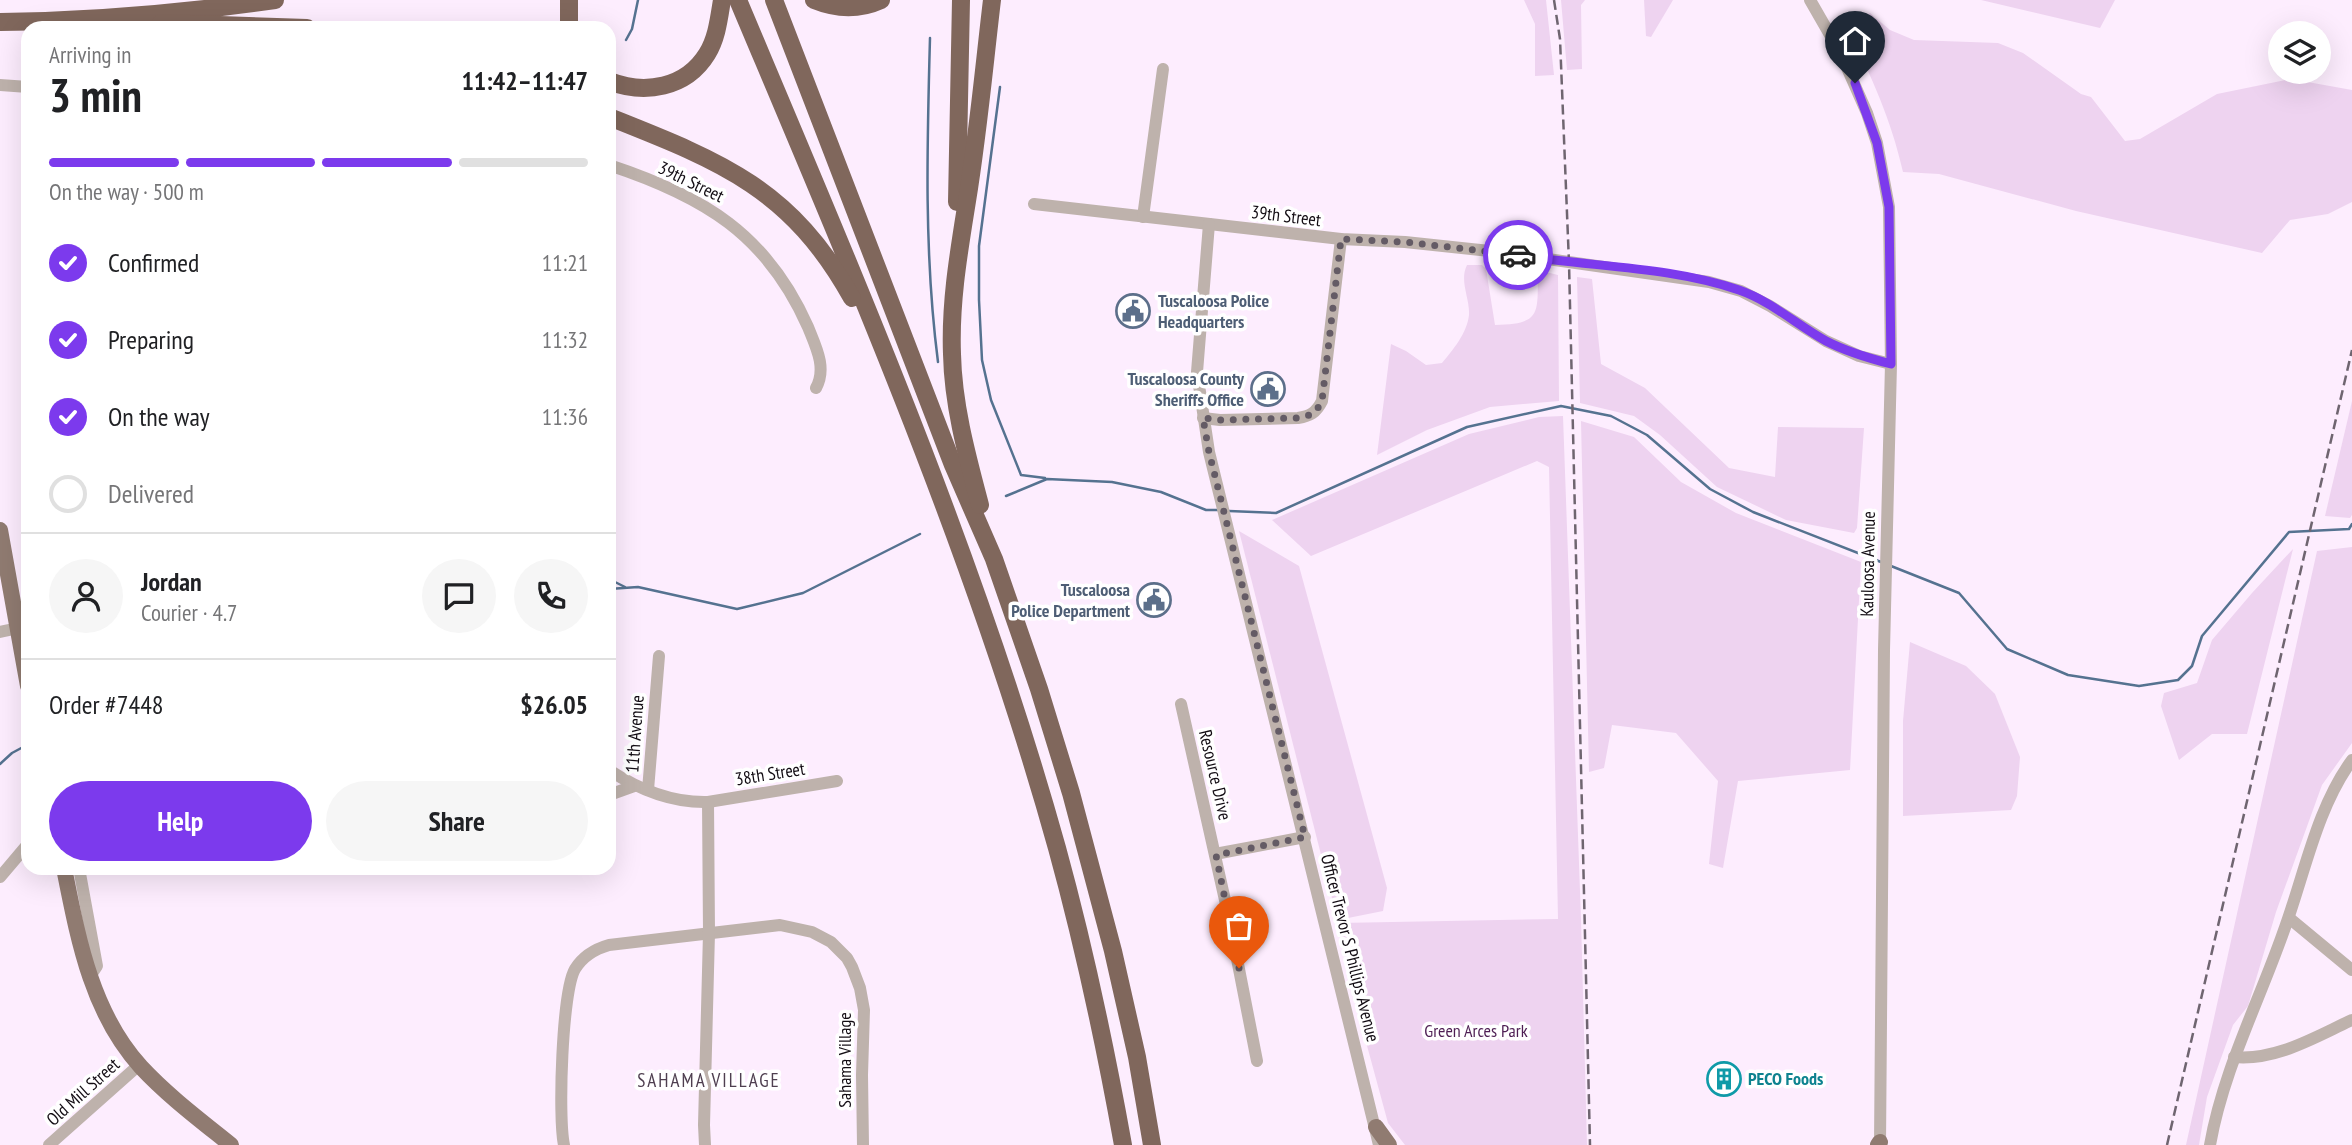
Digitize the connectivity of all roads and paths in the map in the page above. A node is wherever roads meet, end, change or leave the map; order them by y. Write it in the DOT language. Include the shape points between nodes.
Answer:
graph roads {
  1 [pos="275,0"];
  2 [pos="569,0"];
  3 [pos="722,0"];
  4 [pos="738,0"];
  5 [pos="774,0"];
  6 [pos="814,0"];
  7 [pos="881,0"];
  8 [pos="961,0"];
  9 [pos="992,0"];
  10 [pos="1810,0"];
  11 [pos="91,20"];
  12 [pos="46,21"];
  13 [pos="118,21"];
  14 [pos="569,21"];
  15 [pos="0,22"];
  16 [pos="21,22"];
  17 [pos="1163,69"];
  18 [pos="616,83"];
  19 [pos="0,85"];
  20 [pos="21,86"];
  21 [pos="616,120"];
  22 [pos="616,168"];
  23 [pos="1034,204"];
  24 [pos="1143,217"];
  25 [pos="1209,224"];
  26 [pos="1341,239"];
  27 [pos="958,248"];
  28 [pos="885,356"];
  29 [pos="1891,364"];
  30 [pos="816,388"];
  31 [pos="1203,418"];
  32 [pos="0,530"];
  33 [pos="994,559"];
  34 [pos="21,623"];
  35 [pos="21,627"];
  36 [pos="0,632"];
  37 [pos="659,656"];
  38 [pos="1181,704"];
  39 [pos="2352,760"];
  40 [pos="616,774"];
  41 [pos="837,781"];
  42 [pos="634,786"];
  43 [pos="648,790"];
  44 [pos="616,792"];
  45 [pos="708,802"];
  46 [pos="1305,837"];
  47 [pos="21,852"];
  48 [pos="1216,855"];
  49 [pos="65,875"];
  50 [pos="80,875"];
  51 [pos="0,877"];
  52 [pos="2289,918"];
  53 [pos="709,933"];
  54 [pos="2352,970"];
  55 [pos="89,978"];
  56 [pos="2352,1020"];
  57 [pos="2234,1057"];
  58 [pos="1257,1061"];
  59 [pos="139,1065"];
  60 [pos="1376,1127"];
  61 [pos="1880,1144"];
  62 [pos="49,1145"];
  63 [pos="231,1145"];
  64 [pos="564,1145"];
  65 [pos="705,1145"];
  66 [pos="863,1145"];
  67 [pos="1123,1145"];
  68 [pos="1152,1145"];
  69 [pos="1379,1145"];
  70 [pos="1389,1145"];
  71 [pos="2210,1145"];
  1 -- 11 [label="highway"];
  2 -- 14 [label="highway"];
  3 -- 18 [label="highway" via="712,45 693,71 674,83 653,88"];
  4 -- 28 [label="highway"];
  5 -- 33 [label="highway"];
  6 -- 7 [label="highway" via="853,7"];
  8 -- 27 [label="highway"];
  9 -- 27 [label="highway"];
  10 -- 29 [label="street, Kauloosa Avenue" via="1855,83 1885,175 1891,239"];
  11 -- 12 [label="highway"];
  11 -- 13 [label="highway"];
  15 -- 16 [label="highway"];
  17 -- 24 [label="street"];
  19 -- 20 [label="street"];
  21 -- 28 [label="highway" via="716,162 771,198 796,220 837,271"];
  22 -- 30 [label="street, 39th Street" via="704,204 731,222 753,246 782,278 798,306 822,368"];
  23 -- 24 [label="street, 39th Street"];
  24 -- 25 [label="street, 39th Street"];
  25 -- 26 [label="street, 39th Street"];
  25 -- 31 [label="street, Officer Trevor S Phillips Avenue" via="1197,372"];
  26 -- 29 [label="street, 39th Street" via="1499,252 1709,282 1741,291 1859,356"];
  26 -- 31 [label="street" via="1319,407 1298,418"];
  27 -- 33 [label="highway" via="952,333 956,403"];
  28 -- 67 [label="highway" via="960,550 1039,786 1089,975"];
  29 -- 61 [label="street, Kauloosa Avenue"];
  31 -- 46 [label="street, Officer Trevor S Phillips Avenue"];
  32 -- 34 [label="main road"];
  33 -- 68 [label="highway" via="1039,689 1100,898"];
  35 -- 36 [label="street"];
  37 -- 43 [label="street, 11th Avenue"];
  38 -- 48 [label="street, Resource Drive"];
  39 -- 52 [label="street" via="2329,798"];
  40 -- 42 [label="street"];
  41 -- 45 [label="street, 38th Street"];
  42 -- 43 [label="street"];
  42 -- 44 [label="street"];
  43 -- 45 [label="street, 11th Avenue" via="692,803"];
  45 -- 53 [label="street"];
  46 -- 48 [label="street"];
  46 -- 60 [label="street, Officer Trevor S Phillips Avenue"];
  47 -- 51 [label="street"];
  48 -- 58 [label="street, Resource Drive"];
  49 -- 55 [label="main road"];
  50 -- 55 [label="street" via="97,967"];
  52 -- 54 [label="street"];
  52 -- 57 [label="street"];
  53 -- 64 [label="street, Sahama Village" via="609,944 589,953 575,969 566,1001"];
  53 -- 65 [label="street"];
  53 -- 66 [label="street, Sahama Village" via="791,926 822,937 846,958 857,978 864,1010"];
  55 -- 59 [label="main road"];
  56 -- 57 [label="street" via="2267,1056"];
  57 -- 71 [label="street" via="2220,1094"];
  59 -- 62 [label="street, Old Mill Street"];
  59 -- 63 [label="main road"];
  60 -- 69 [label="street, Officer Trevor S Phillips Avenue"];
  60 -- 70 [label="main road"];
}
